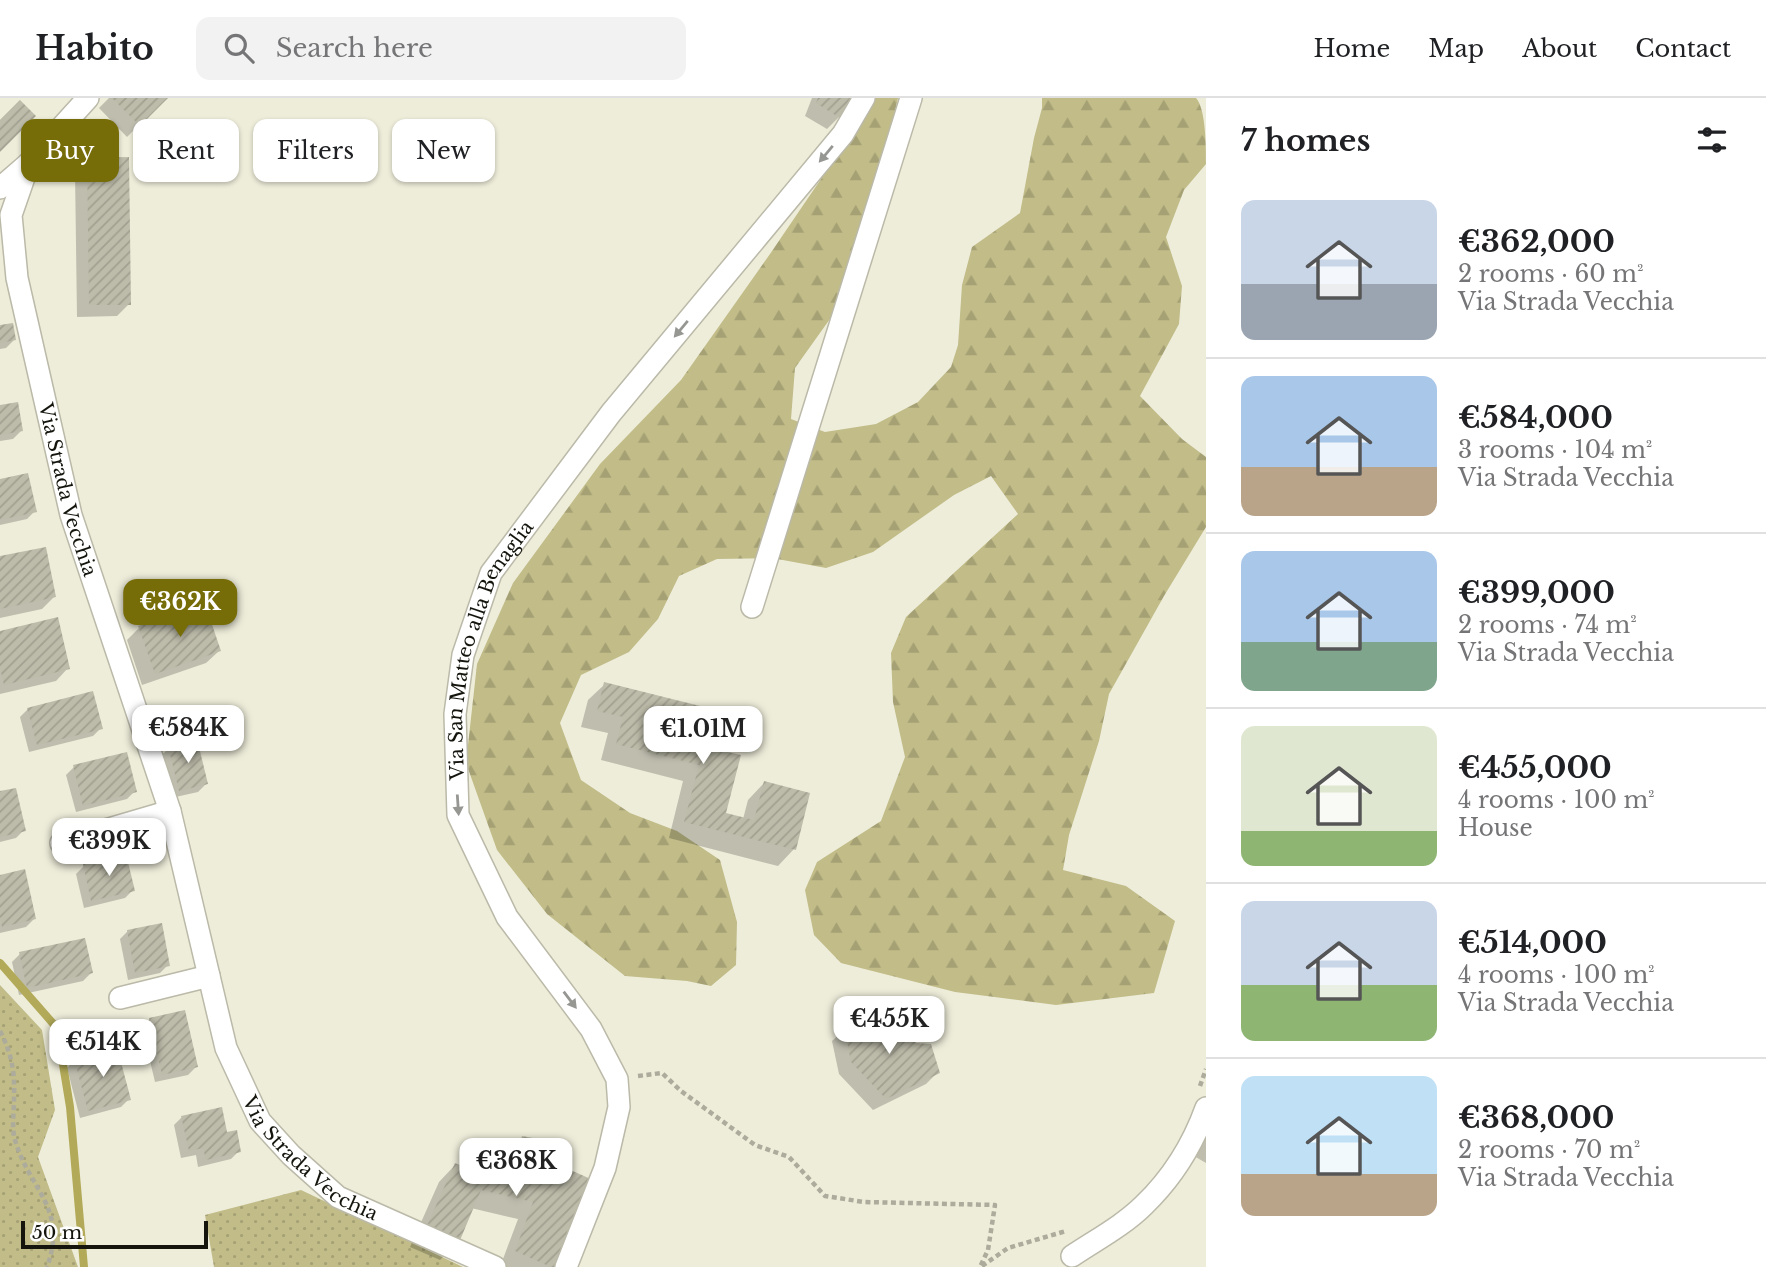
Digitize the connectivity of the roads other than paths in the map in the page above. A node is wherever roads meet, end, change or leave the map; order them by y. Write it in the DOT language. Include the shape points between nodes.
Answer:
graph roads {
  1 [pos="88,98"];
  2 [pos="864,98"];
  3 [pos="911,98"];
  4 [pos="69,119"];
  5 [pos="21,170"];
  6 [pos="22,182"];
  7 [pos="0,188"];
  8 [pos="752,607"];
  9 [pos="170,811"];
  10 [pos="61,843"];
  11 [pos="209,976"];
  12 [pos="120,998"];
  13 [pos="1202,1101"];
  14 [pos="1072,1256"];
  15 [pos="495,1267"];
  16 [pos="566,1267"];
  1 -- 4 [label="street"];
  2 -- 16 [label="street, Via San Matteo alla Benaglia, one-way" via="843,134 611,413 491,573 463,655 454,714 458,815 507,917 592,1029 617,1079 619,1107 605,1167"];
  3 -- 8 [label="street"];
  5 -- 7 [label="street"];
  6 -- 9 [label="street, Via Strada Vecchia" via="11,215 17,278 71,515"];
  9 -- 10 [label="street"];
  9 -- 11 [label="street, Via Strada Vecchia"];
  11 -- 12 [label="street"];
  11 -- 15 [label="street, Via Strada Vecchia" via="226,1048 260,1121 291,1155 338,1198"];
  13 -- 14 [label="street" via="1198,1131 1145,1204"];
}
